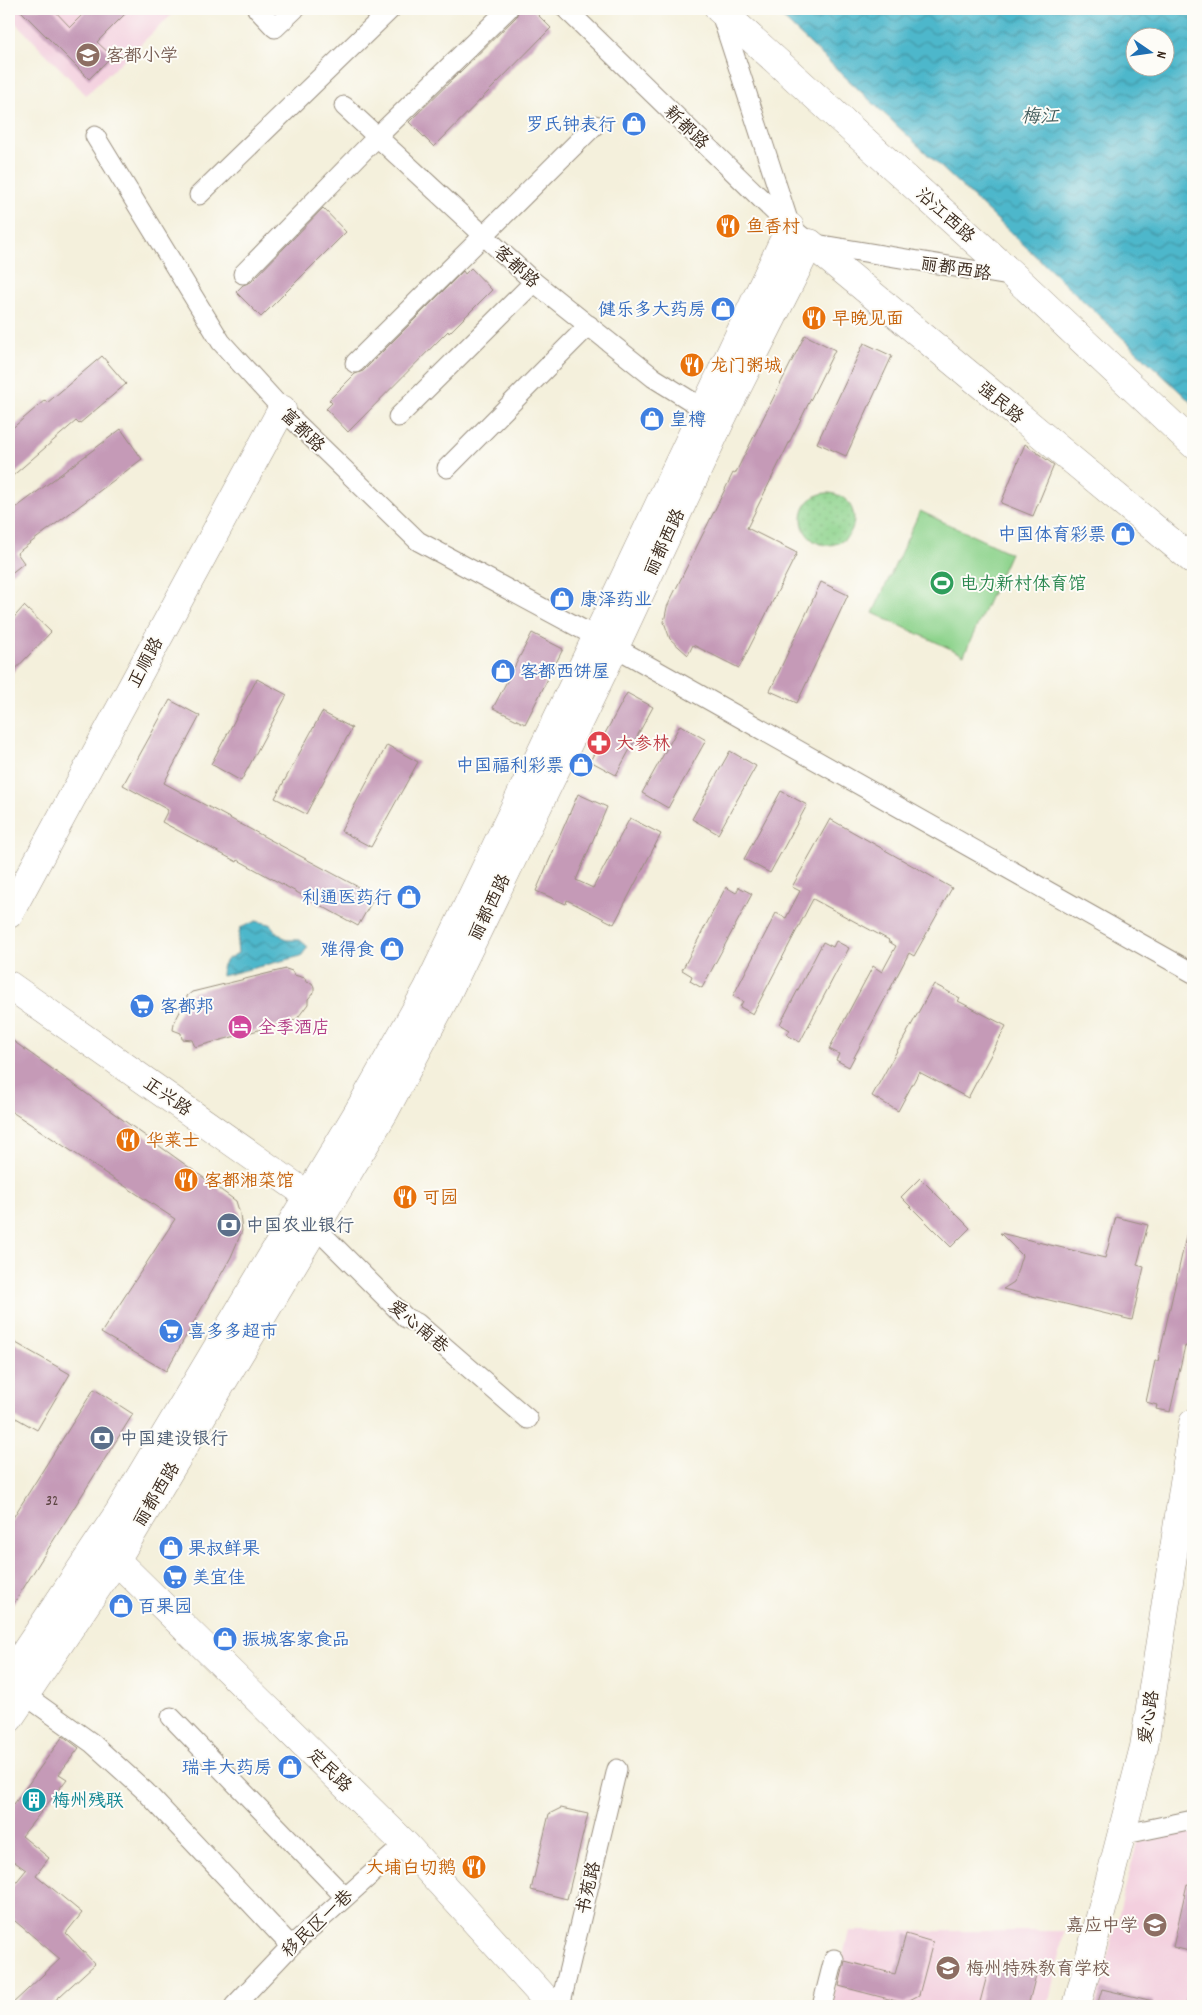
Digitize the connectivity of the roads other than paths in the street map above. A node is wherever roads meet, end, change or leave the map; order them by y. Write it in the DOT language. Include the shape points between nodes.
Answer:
graph roads {
  1 [pos="257,9"];
  2 [pos="295,9"];
  3 [pos="391,9"];
  4 [pos="508,9"];
  5 [pos="566,9"];
  6 [pos="720,9"];
  7 [pos="344,106"];
  8 [pos="595,125"];
  9 [pos="95,136"];
  10 [pos="378,137"];
  11 [pos="199,195"];
  12 [pos="800,235"];
  13 [pos="483,236"];
  14 [pos="243,274"];
  15 [pos="1015,277"];
  16 [pos="534,282"];
  17 [pos="589,325"];
  18 [pos="355,363"];
  19 [pos="282,409"];
  20 [pos="704,409"];
  21 [pos="398,417"];
  22 [pos="1193,444"];
  23 [pos="447,468"];
  24 [pos="1193,560"];
  25 [pos="606,642"];
  26 [pos="9,914"];
  27 [pos="1193,973"];
  28 [pos="9,985"];
  29 [pos="317,1210"];
  30 [pos="528,1419"];
  31 [pos="1193,1423"];
  32 [pos="106,1553"];
  33 [pos="17,1686"];
  34 [pos="171,1716"];
  35 [pos="9,1719"];
  36 [pos="617,1769"];
  37 [pos="1193,1820"];
  38 [pos="1121,1835"];
  39 [pos="405,1844"];
  40 [pos="346,1897"];
  41 [pos="291,1946"];
  42 [pos="834,1959"];
  43 [pos="234,2006"];
  44 [pos="552,2006"];
  45 [pos="560,2006"];
  46 [pos="822,2006"];
  47 [pos="1077,2006"];
  1 -- 2 [label="street" via="275,28"];
  3 -- 11 [label="street"];
  4 -- 10 [label="street"];
  5 -- 12 [label="street, 新都路"];
  6 -- 12 [label="street"];
  6 -- 15 [label="street, 沿江西路"];
  7 -- 10 [label="street, 客都路"];
  8 -- 13 [label="street"];
  9 -- 19 [label="street, 富都路" via="221,342"];
  10 -- 13 [label="street, 客都路"];
  10 -- 14 [label="street"];
  12 -- 15 [label="street, 丽都西路"];
  12 -- 20 [label="street, 丽都西路"];
  12 -- 24 [label="street, 强民路"];
  12 -- 25 [label="street, 丽都西路" via="721,420"];
  13 -- 16 [label="street, 客都路"];
  13 -- 18 [label="street"];
  15 -- 22 [label="street, 沿江西路"];
  16 -- 17 [label="street, 客都路"];
  16 -- 21 [label="street"];
  17 -- 20 [label="street, 客都路" via="654,378"];
  17 -- 23 [label="street"];
  19 -- 25 [label="street, 富都路" via="418,541"];
  19 -- 26 [label="street, 正顺路"];
  20 -- 25 [label="street, 丽都西路"];
  25 -- 27 [label="street, 富都路"];
  25 -- 29 [label="street, 丽都西路" via="444,1000 385,1111"];
  28 -- 29 [label="street, 正兴路"];
  29 -- 30 [label="street, 爱心南巷" via="406,1318 417,1323"];
  29 -- 32 [label="street, 丽都西路"];
  31 -- 38 [label="street, 爱心路" via="1144,1747"];
  32 -- 33 [label="street, 丽都西路"];
  32 -- 39 [label="street, 定民路"];
  33 -- 35 [label="street, 丽都西路"];
  33 -- 41 [label="street" via="92,1743 145,1791"];
  34 -- 40 [label="street"];
  36 -- 45 [label="street, 书苑路"];
  37 -- 38 [label="street"];
  38 -- 47 [label="street, 爱心路"];
  39 -- 40 [label="street, 移民区一巷"];
  39 -- 44 [label="street, 定民路"];
  40 -- 41 [label="street, 移民区一巷"];
  41 -- 43 [label="street, 移民区一巷"];
  42 -- 46 [label="street"];
}
